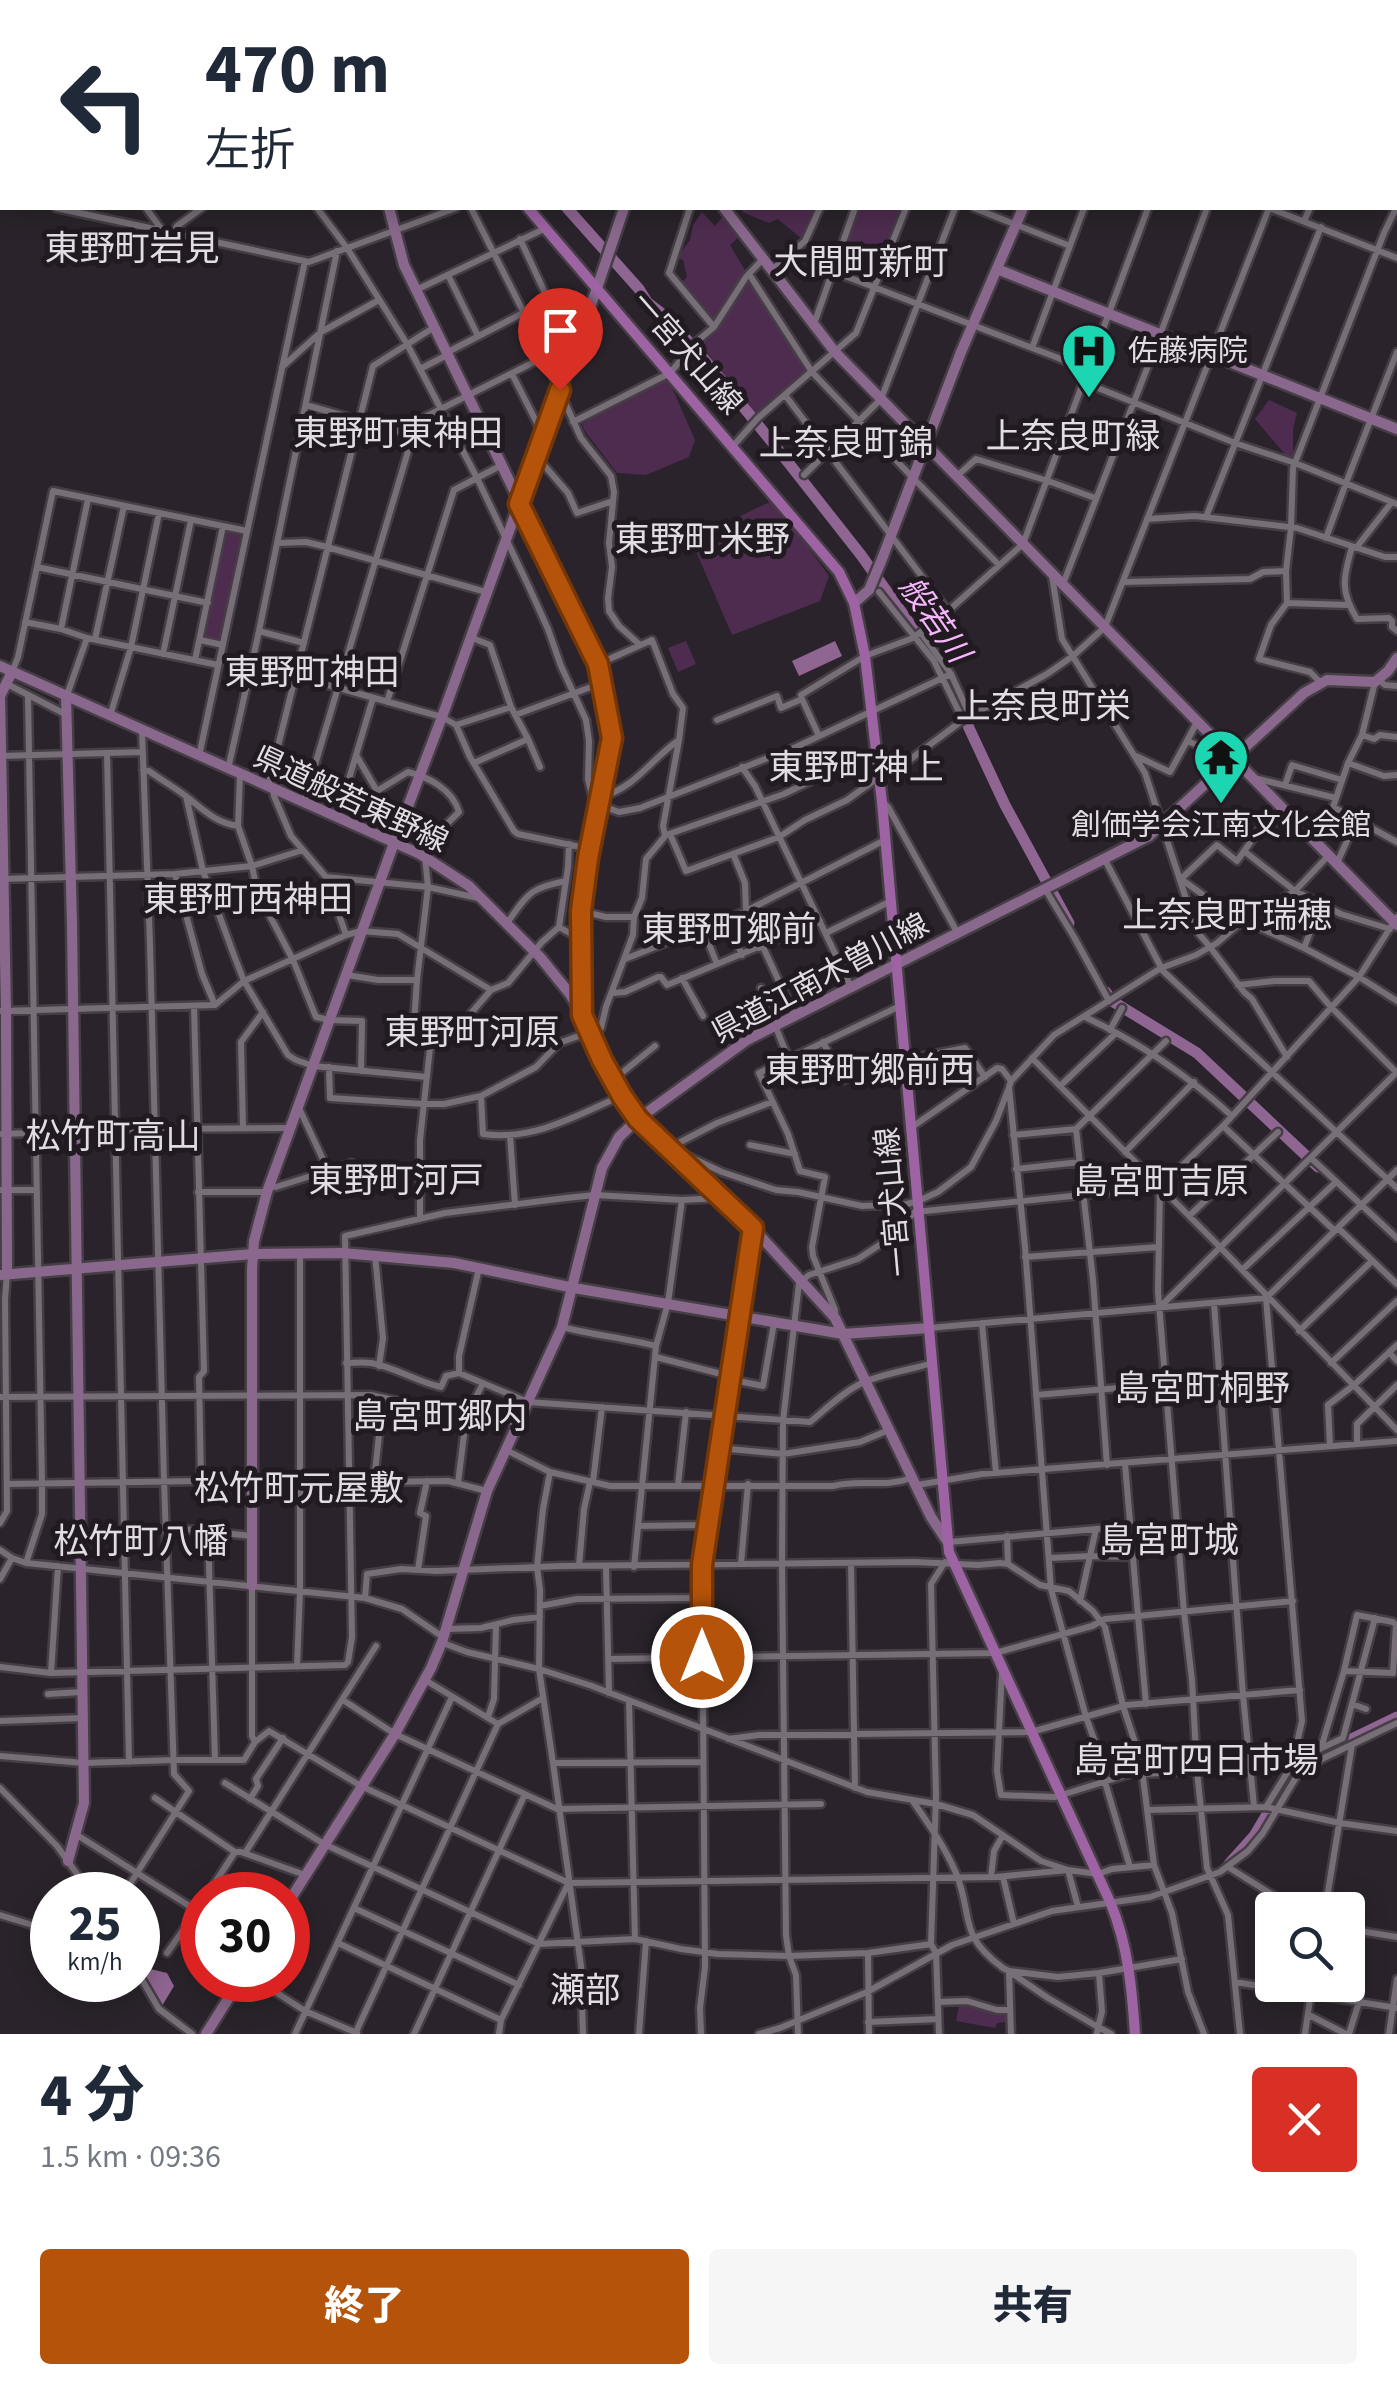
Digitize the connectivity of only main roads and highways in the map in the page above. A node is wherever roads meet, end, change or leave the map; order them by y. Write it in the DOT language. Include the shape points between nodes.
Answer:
graph roads {
  1 [pos="530,210"];
  2 [pos="1135,2034"];
  1 -- 2 [label="main road, 一宮犬山線" via="838,572 854,604 882,802 950,1563 1111,1904 1130,1967"];
}
